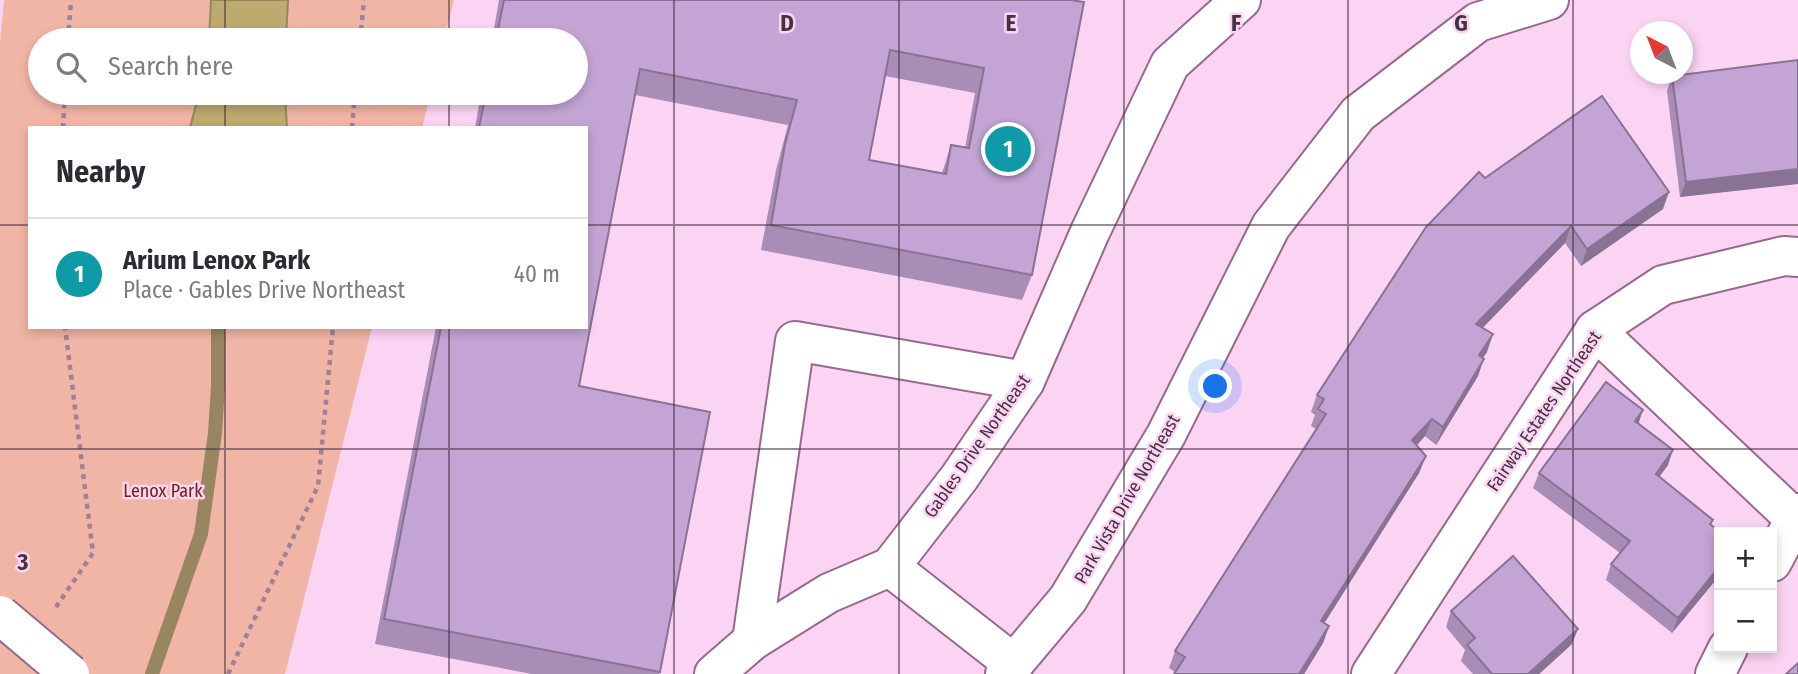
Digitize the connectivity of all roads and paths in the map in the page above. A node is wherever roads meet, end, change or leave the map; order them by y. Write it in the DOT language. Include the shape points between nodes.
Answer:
graph roads {
  1 [pos="71,0"];
  2 [pos="364,0"];
  3 [pos="1549,0"];
  4 [pos="1240,1"];
  5 [pos="69,28"];
  6 [pos="361,28"];
  7 [pos="64,105"];
  8 [pos="354,105"];
  9 [pos="63,126"];
  10 [pos="352,126"];
  11 [pos="1798,257"];
  12 [pos="65,329"];
  13 [pos="333,329"];
  14 [pos="1595,330"];
  15 [pos="1025,382"];
  16 [pos="1796,516"];
  17 [pos="1777,552"];
  18 [pos="890,567"];
  19 [pos="55,608"];
  20 [pos="0,615"];
  21 [pos="752,641"];
  22 [pos="1725,653"];
  23 [pos="1009,669"];
  24 [pos="71,674"];
  25 [pos="228,674"];
  26 [pos="714,674"];
  27 [pos="1371,674"];
  28 [pos="1714,674"];
  1 -- 5 [label="path"];
  2 -- 6 [label="path"];
  3 -- 23 [label="street, Park Vista Drive Northeast" via="1478,22 1358,114 1271,226 1166,435 1068,599"];
  4 -- 15 [label="street, Gables Drive Northeast" via="1170,64"];
  7 -- 9 [label="path"];
  8 -- 10 [label="path"];
  11 -- 14 [label="street, Fairway Estates Northeast" via="1784,256 1663,285"];
  12 -- 19 [label="path" via="93,553"];
  13 -- 25 [label="path" via="318,486"];
  14 -- 16 [label="street"];
  14 -- 27 [label="street, Fairway Estates Northeast"];
  15 -- 18 [label="street, Gables Drive Northeast"];
  15 -- 21 [label="street" via="795,341"];
  16 -- 17 [label="street"];
  18 -- 21 [label="street, Gables Drive Northeast" via="829,593"];
  18 -- 23 [label="street"];
  20 -- 24 [label="street, bridge"];
  21 -- 26 [label="street, Gables Drive Northeast"];
  22 -- 28 [label="street"];
}
